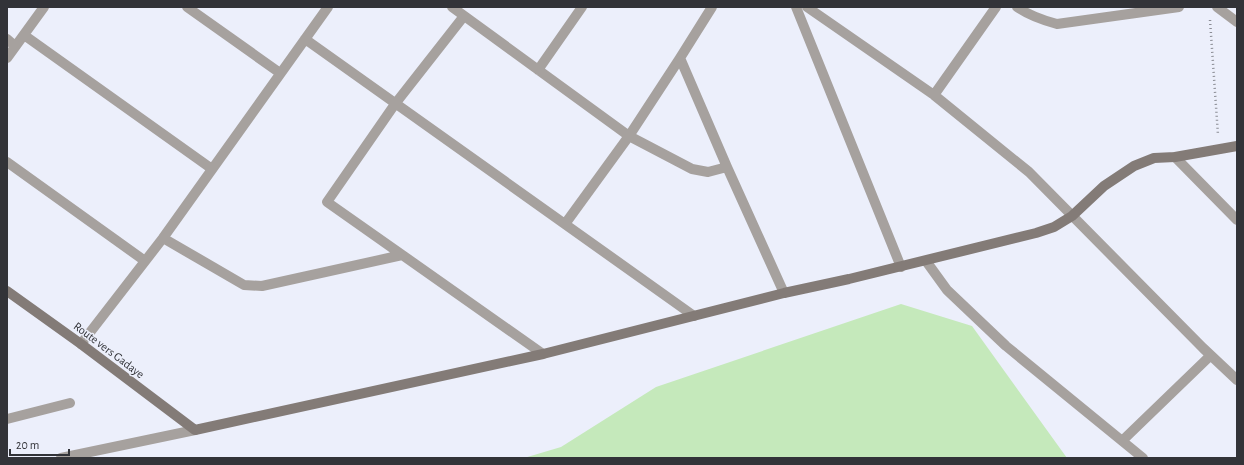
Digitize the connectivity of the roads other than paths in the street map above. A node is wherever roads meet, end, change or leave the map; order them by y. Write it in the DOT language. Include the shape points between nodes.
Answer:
graph roads {
  1 [pos="44,7"];
  2 [pos="187,7"];
  3 [pos="328,7"];
  4 [pos="452,7"];
  5 [pos="712,7"];
  6 [pos="796,7"];
  7 [pos="807,7"];
  8 [pos="996,7"];
  9 [pos="1017,7"];
  10 [pos="1179,7"];
  11 [pos="1217,7"];
  12 [pos="579,8"];
  13 [pos="464,16"];
  14 [pos="1237,22"];
  15 [pos="24,35"];
  16 [pos="7,39"];
  17 [pos="305,39"];
  18 [pos="16,46"];
  19 [pos="7,58"];
  20 [pos="680,58"];
  21 [pos="538,70"];
  22 [pos="280,73"];
  23 [pos="934,95"];
  24 [pos="395,104"];
  25 [pos="629,136"];
  26 [pos="1237,146"];
  27 [pos="1175,157"];
  28 [pos="7,162"];
  29 [pos="727,167"];
  30 [pos="212,169"];
  31 [pos="1072,216"];
  32 [pos="1237,220"];
  33 [pos="565,224"];
  34 [pos="163,238"];
  35 [pos="402,255"];
  36 [pos="145,261"];
  37 [pos="926,261"];
  38 [pos="901,267"];
  39 [pos="7,291"];
  40 [pos="784,292"];
  41 [pos="694,316"];
  42 [pos="81,344"];
  43 [pos="543,354"];
  44 [pos="1210,356"];
  45 [pos="1237,380"];
  46 [pos="70,403"];
  47 [pos="7,419"];
  48 [pos="195,430"];
  49 [pos="1123,440"];
  50 [pos="61,458"];
  51 [pos="1143,458"];
  1 -- 15 [label="street"];
  2 -- 22 [label="street"];
  3 -- 17 [label="street"];
  4 -- 13 [label="street"];
  5 -- 20 [label="street"];
  6 -- 38 [label="street"];
  7 -- 23 [label="street"];
  8 -- 23 [label="street"];
  9 -- 10 [label="street" via="1029,15 1057,24"];
  11 -- 14 [label="street"];
  12 -- 21 [label="street"];
  13 -- 21 [label="street"];
  13 -- 24 [label="street"];
  15 -- 18 [label="street"];
  15 -- 30 [label="street"];
  16 -- 18 [label="street"];
  17 -- 22 [label="street"];
  17 -- 24 [label="street"];
  18 -- 19 [label="street"];
  20 -- 25 [label="street"];
  20 -- 29 [label="street"];
  21 -- 25 [label="street"];
  22 -- 30 [label="street"];
  23 -- 31 [label="street" via="1029,172"];
  24 -- 33 [label="street"];
  24 -- 35 [label="street" via="327,202"];
  25 -- 29 [label="street" via="692,169 708,172"];
  25 -- 33 [label="street"];
  26 -- 27 [label="street"];
  27 -- 31 [label="street" via="1154,158 1134,166 1104,186"];
  27 -- 32 [label="street"];
  28 -- 36 [label="street"];
  29 -- 40 [label="street"];
  30 -- 34 [label="street"];
  31 -- 37 [label="street" via="1054,227 1036,233"];
  31 -- 44 [label="street"];
  33 -- 41 [label="street"];
  34 -- 35 [label="street" via="244,285 252,287"];
  34 -- 36 [label="street"];
  35 -- 43 [label="street"];
  36 -- 42 [label="street"];
  37 -- 38 [label="street"];
  37 -- 49 [label="street" via="947,290 1006,346"];
  38 -- 40 [label="street"];
  39 -- 42 [label="street, Route vers Gadaye"];
  40 -- 41 [label="street"];
  41 -- 43 [label="street"];
  42 -- 48 [label="street, Route vers Gadaye"];
  43 -- 48 [label="street"];
  44 -- 45 [label="street"];
  44 -- 49 [label="street"];
  46 -- 47 [label="street"];
  48 -- 50 [label="street"];
  49 -- 51 [label="street"];
}
